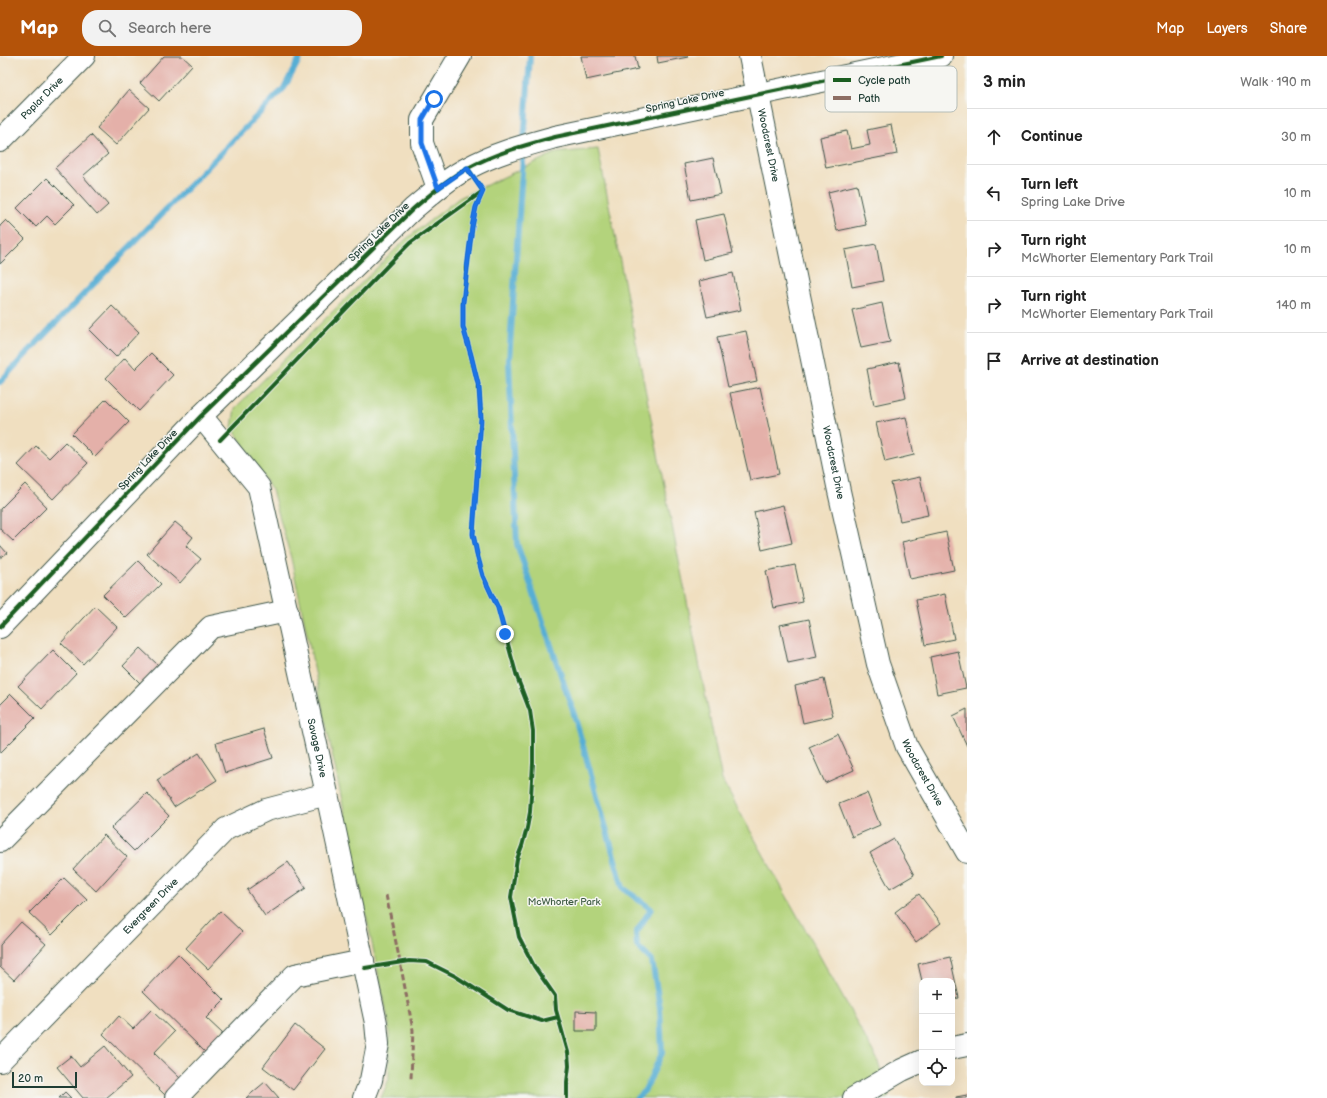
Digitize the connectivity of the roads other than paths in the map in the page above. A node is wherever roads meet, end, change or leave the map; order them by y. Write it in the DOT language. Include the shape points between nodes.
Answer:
graph roads {
  1 [pos="84,56"];
  2 [pos="460,56"];
  3 [pos="750,56"];
  4 [pos="941,56"];
  5 [pos="893,66"];
  6 [pos="825,80"];
  7 [pos="757,94"];
  8 [pos="0,141"];
  9 [pos="438,188"];
  10 [pos="201,416"];
  11 [pos="287,611"];
  12 [pos="0,627"];
  13 [pos="327,794"];
  14 [pos="0,841"];
  15 [pos="967,852"];
  16 [pos="363,961"];
  17 [pos="967,1045"];
  18 [pos="955,1047"];
  19 [pos="0,1061"];
  20 [pos="919,1062"];
  21 [pos="176,1098"];
  22 [pos="364,1098"];
  23 [pos="854,1098"];
  1 -- 8 [label="street, Poplar Drive"];
  2 -- 9 [label="street" via="422,120 422,143"];
  3 -- 7 [label="street, Woodcrest Drive"];
  4 -- 5 [label="street, Spring Lake Drive"];
  6 -- 7 [label="street, Spring Lake Drive"];
  7 -- 9 [label="street, Spring Lake Drive" via="522,146 467,168"];
  7 -- 15 [label="street, Woodcrest Drive" via="878,664 907,747"];
  9 -- 10 [label="street, Spring Lake Drive" via="413,209"];
  10 -- 11 [label="street, Savage Drive" via="259,487"];
  10 -- 12 [label="street, Spring Lake Drive"];
  11 -- 13 [label="street, Savage Drive"];
  11 -- 14 [label="street" via="211,627"];
  13 -- 16 [label="street, Savage Drive"];
  13 -- 19 [label="street, Evergreen Drive" via="266,810 226,829"];
  16 -- 21 [label="street" via="295,975"];
  16 -- 22 [label="street, Savage Drive" via="378,1044 371,1080"];
  17 -- 18 [label="street"];
  20 -- 23 [label="street"];
}
